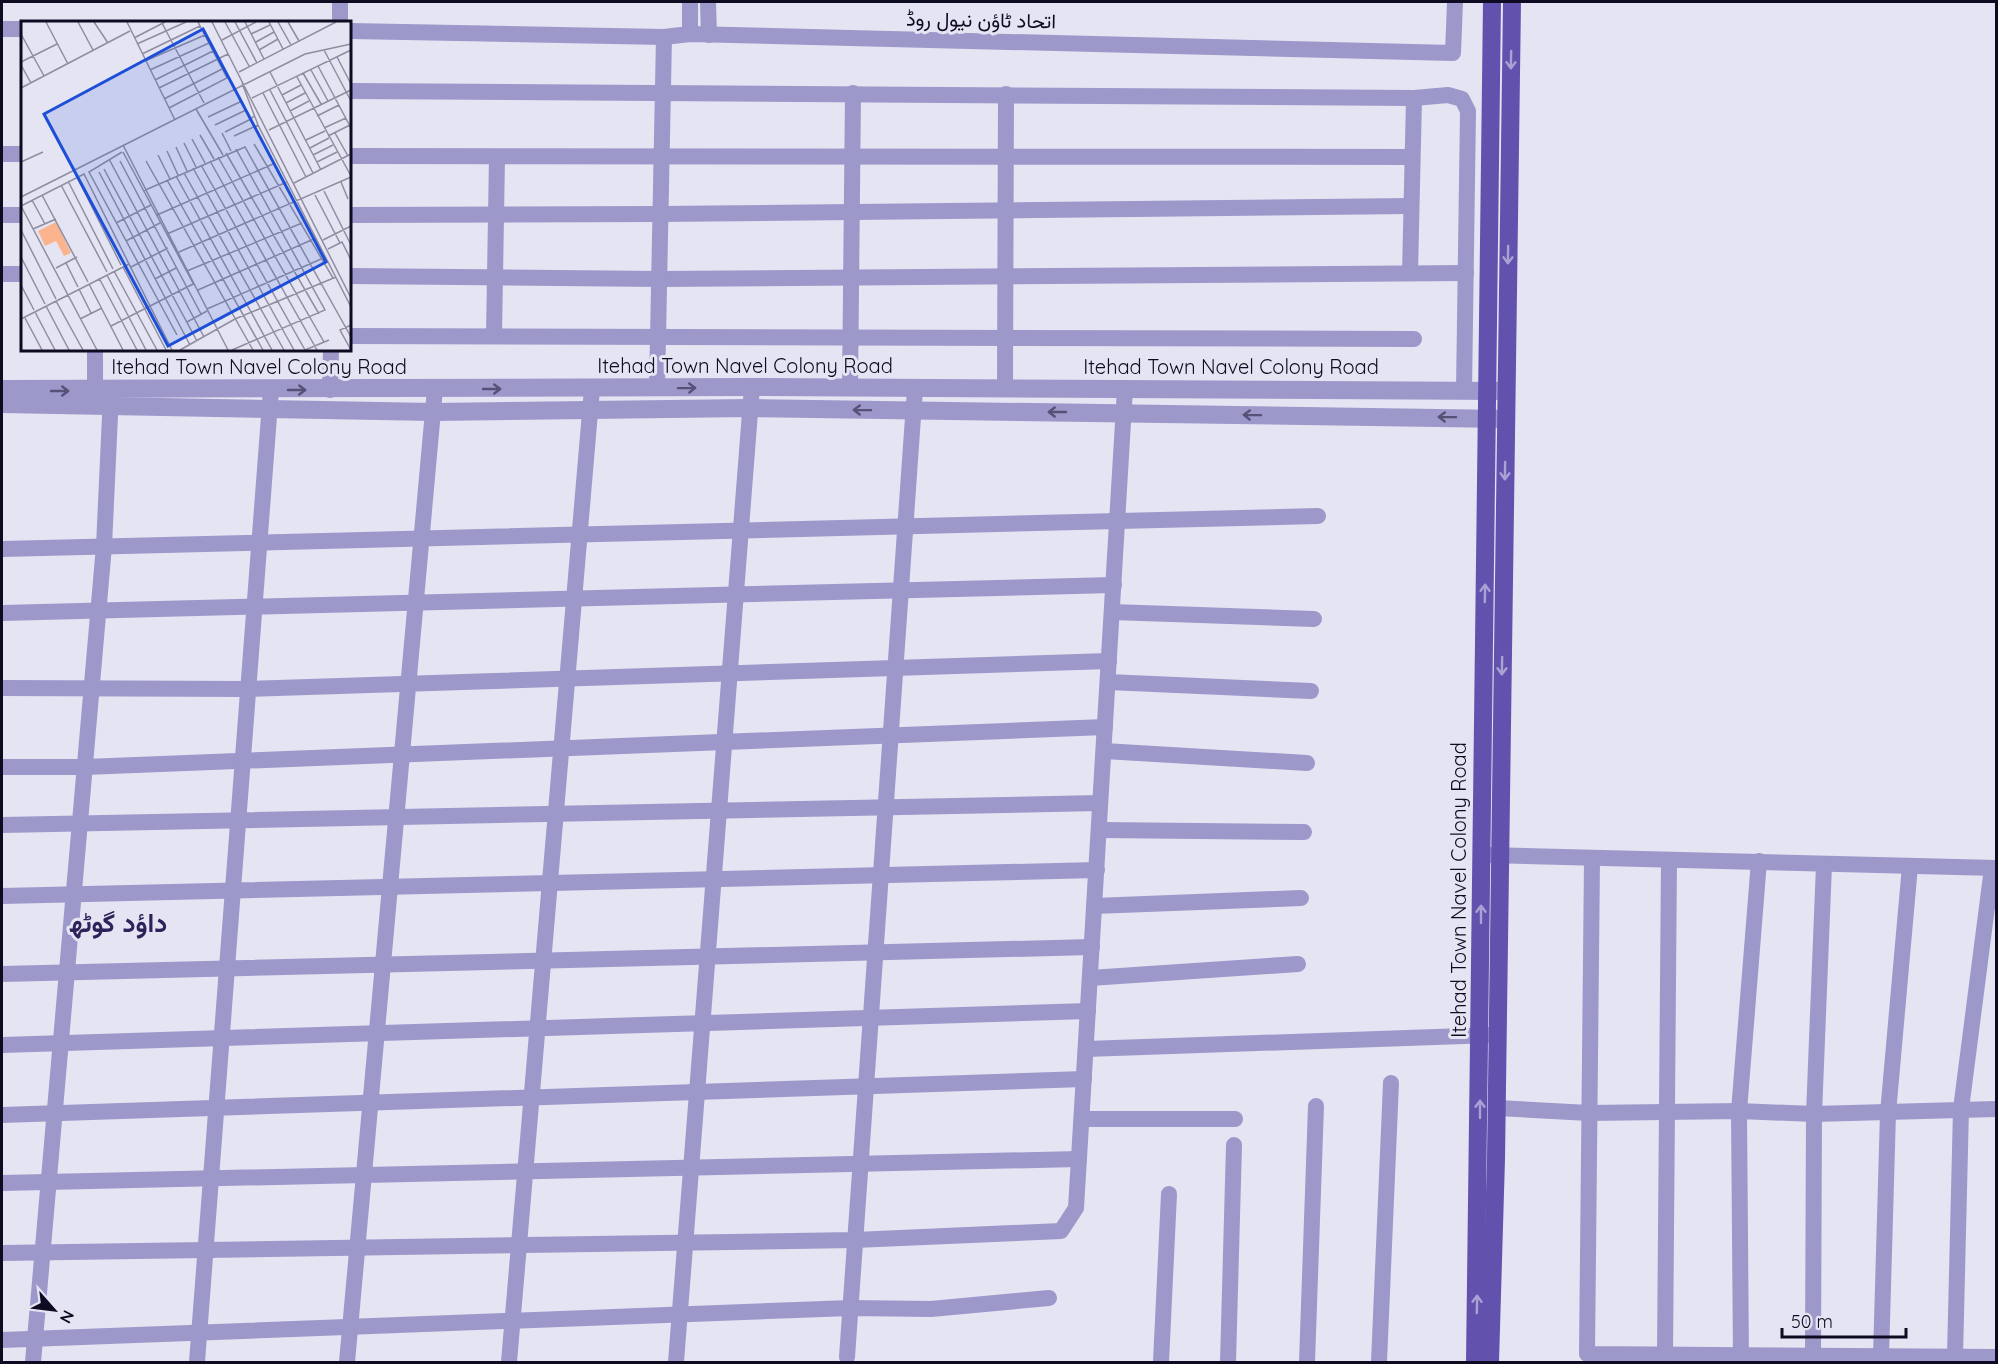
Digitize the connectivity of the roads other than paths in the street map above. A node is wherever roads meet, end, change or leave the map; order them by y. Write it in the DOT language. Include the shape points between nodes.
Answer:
graph roads {
  1 [pos="340,2"];
  2 [pos="690,2"];
  3 [pos="708,2"];
  4 [pos="1455,2"];
  5 [pos="1492,2"];
  6 [pos="1512,2"];
  7 [pos="340,21"];
  8 [pos="2,29"];
  9 [pos="21,29"];
  10 [pos="351,31"];
  11 [pos="690,34"];
  12 [pos="709,35"];
  13 [pos="664,37"];
  14 [pos="351,91"];
  15 [pos="664,91"];
  16 [pos="853,93"];
  17 [pos="1006,94"];
  18 [pos="1414,98"];
  19 [pos="2,154"];
  20 [pos="21,154"];
  21 [pos="351,156"];
  22 [pos="497,157"];
  23 [pos="1412,157"];
  24 [pos="661,158"];
  25 [pos="852,158"];
  26 [pos="1006,158"];
  27 [pos="1411,206"];
  28 [pos="1006,210"];
  29 [pos="852,212"];
  30 [pos="660,214"];
  31 [pos="2,215"];
  32 [pos="21,215"];
  33 [pos="351,215"];
  34 [pos="497,215"];
  35 [pos="1410,273"];
  36 [pos="1466,273"];
  37 [pos="2,274"];
  38 [pos="21,274"];
  39 [pos="351,276"];
  40 [pos="1006,276"];
  41 [pos="851,277"];
  42 [pos="494,278"];
  43 [pos="659,279"];
  44 [pos="351,336"];
  45 [pos="494,336"];
  46 [pos="658,337"];
  47 [pos="851,337"];
  48 [pos="1005,338"];
  49 [pos="1414,339"];
  50 [pos="95,351"];
  51 [pos="331,351"];
  52 [pos="752,387"];
  53 [pos="592,388"];
  54 [pos="657,388"];
  55 [pos="850,388"];
  56 [pos="915,388"];
  57 [pos="2,389"];
  58 [pos="435,389"];
  59 [pos="1005,389"];
  60 [pos="1125,389"];
  61 [pos="330,390"];
  62 [pos="1464,390"];
  63 [pos="1497,391"];
  64 [pos="105,396"];
  65 [pos="270,399"];
  66 [pos="2,404"];
  67 [pos="750,408"];
  68 [pos="590,411"];
  69 [pos="913,411"];
  70 [pos="433,412"];
  71 [pos="1124,413"];
  72 [pos="1497,418"];
  73 [pos="1318,516"];
  74 [pos="1117,521"];
  75 [pos="905,526"];
  76 [pos="741,530"];
  77 [pos="580,535"];
  78 [pos="422,538"];
  79 [pos="260,543"];
  80 [pos="104,546"];
  81 [pos="2,549"];
  82 [pos="1114,585"];
  83 [pos="901,590"];
  84 [pos="736,594"];
  85 [pos="574,598"];
  86 [pos="416,603"];
  87 [pos="254,606"];
  88 [pos="99,610"];
  89 [pos="1112,612"];
  90 [pos="2,613"];
  91 [pos="1314,619"];
  92 [pos="1109,661"];
  93 [pos="895,668"];
  94 [pos="729,673"];
  95 [pos="568,678"];
  96 [pos="1108,682"];
  97 [pos="408,684"];
  98 [pos="2,688"];
  99 [pos="92,688"];
  100 [pos="248,688"];
  101 [pos="1311,691"];
  102 [pos="1105,727"];
  103 [pos="890,736"];
  104 [pos="724,742"];
  105 [pos="562,749"];
  106 [pos="1104,752"];
  107 [pos="402,755"];
  108 [pos="243,761"];
  109 [pos="1307,763"];
  110 [pos="2,767"];
  111 [pos="85,768"];
  112 [pos="1100,803"];
  113 [pos="885,807"];
  114 [pos="719,810"];
  115 [pos="556,814"];
  116 [pos="396,817"];
  117 [pos="238,820"];
  118 [pos="80,823"];
  119 [pos="2,825"];
  120 [pos="1099,830"];
  121 [pos="1304,832"];
  122 [pos="1490,856"];
  123 [pos="1592,860"];
  124 [pos="1669,860"];
  125 [pos="1759,861"];
  126 [pos="1824,865"];
  127 [pos="1910,866"];
  128 [pos="1994,868"];
  129 [pos="1096,870"];
  130 [pos="881,875"];
  131 [pos="714,878"];
  132 [pos="550,883"];
  133 [pos="390,887"];
  134 [pos="233,891"];
  135 [pos="74,894"];
  136 [pos="2,896"];
  137 [pos="1301,897"];
  138 [pos="1094,906"];
  139 [pos="1092,946"];
  140 [pos="875,952"];
  141 [pos="707,956"];
  142 [pos="544,960"];
  143 [pos="383,964"];
  144 [pos="1298,964"];
  145 [pos="227,968"];
  146 [pos="67,972"];
  147 [pos="2,974"];
  148 [pos="1090,978"];
  149 [pos="1088,1011"];
  150 [pos="871,1018"];
  151 [pos="702,1023"];
  152 [pos="538,1028"];
  153 [pos="377,1033"];
  154 [pos="1489,1035"];
  155 [pos="221,1038"];
  156 [pos="61,1043"];
  157 [pos="2,1045"];
  158 [pos="1086,1049"];
  159 [pos="1084,1079"];
  160 [pos="1390,1083"];
  161 [pos="866,1086"];
  162 [pos="697,1092"];
  163 [pos="532,1097"];
  164 [pos="370,1102"];
  165 [pos="1316,1106"];
  166 [pos="216,1108"];
  167 [pos="1497,1108"];
  168 [pos="1961,1109"];
  169 [pos="1996,1109"];
  170 [pos="1739,1111"];
  171 [pos="1665,1112"];
  172 [pos="55,1113"];
  173 [pos="1589,1113"];
  174 [pos="1888,1113"];
  175 [pos="1814,1114"];
  176 [pos="2,1115"];
  177 [pos="1082,1119"];
  178 [pos="1235,1119"];
  179 [pos="1234,1145"];
  180 [pos="1079,1159"];
  181 [pos="860,1164"];
  182 [pos="691,1168"];
  183 [pos="526,1172"];
  184 [pos="364,1175"];
  185 [pos="211,1179"];
  186 [pos="49,1182"];
  187 [pos="2,1183"];
  188 [pos="1169,1194"];
  189 [pos="855,1240"];
  190 [pos="685,1243"];
  191 [pos="520,1245"];
  192 [pos="357,1248"];
  193 [pos="205,1250"];
  194 [pos="43,1252"];
  195 [pos="2,1253"];
  196 [pos="1049,1298"];
  197 [pos="850,1308"];
  198 [pos="680,1314"];
  199 [pos="513,1320"];
  200 [pos="350,1326"];
  201 [pos="199,1332"];
  202 [pos="35,1338"];
  203 [pos="2,1340"];
  204 [pos="1665,1354"];
  205 [pos="1813,1355"];
  206 [pos="1881,1356"];
  207 [pos="1955,1356"];
  208 [pos="847,1357"];
  209 [pos="1996,1357"];
  210 [pos="1742,1359"];
  211 [pos="33,1362"];
  212 [pos="197,1362"];
  213 [pos="347,1362"];
  214 [pos="509,1362"];
  215 [pos="676,1362"];
  216 [pos="1161,1362"];
  217 [pos="1228,1362"];
  218 [pos="1307,1362"];
  219 [pos="1379,1362"];
  220 [pos="1476,1362"];
  221 [pos="1490,1362"];
  1 -- 7 [label="street"];
  2 -- 11 [label="street"];
  3 -- 12 [label="street"];
  4 -- 12 [label="street, اتحاد ٹاؤن نیول روڈ" via="1453,52"];
  5 -- 63 [label="main road, Itehad Town Navel Colony Road"];
  6 -- 63 [label="main road, Itehad Town Navel Colony Road, one-way"];
  8 -- 9 [label="street"];
  10 -- 13 [label="street, اتحاد ٹاؤن نیول روڈ"];
  11 -- 12 [label="street, اتحاد ٹاؤن نیول روڈ"];
  11 -- 13 [label="street, اتحاد ٹاؤن نیول روڈ"];
  13 -- 15 [label="street"];
  14 -- 15 [label="street"];
  15 -- 16 [label="street"];
  15 -- 24 [label="street"];
  16 -- 17 [label="street"];
  16 -- 25 [label="street"];
  17 -- 18 [label="street"];
  17 -- 26 [label="street"];
  18 -- 23 [label="street"];
  18 -- 36 [label="street" via="1448,95 1462,99 1468,111"];
  19 -- 20 [label="street"];
  21 -- 22 [label="street"];
  22 -- 24 [label="street"];
  22 -- 34 [label="street"];
  23 -- 26 [label="street"];
  23 -- 27 [label="street"];
  24 -- 25 [label="street"];
  24 -- 30 [label="street"];
  25 -- 26 [label="street"];
  25 -- 29 [label="street"];
  26 -- 28 [label="street"];
  27 -- 28 [label="street"];
  27 -- 35 [label="street"];
  28 -- 29 [label="street"];
  28 -- 40 [label="street"];
  29 -- 30 [label="street"];
  29 -- 41 [label="street"];
  30 -- 34 [label="street"];
  30 -- 43 [label="street"];
  31 -- 32 [label="street"];
  33 -- 34 [label="street"];
  34 -- 42 [label="street"];
  35 -- 36 [label="street"];
  35 -- 40 [label="street"];
  36 -- 62 [label="street"];
  37 -- 38 [label="street"];
  39 -- 42 [label="street"];
  40 -- 41 [label="street"];
  40 -- 48 [label="street"];
  41 -- 43 [label="street"];
  41 -- 47 [label="street"];
  42 -- 43 [label="street"];
  42 -- 45 [label="street"];
  43 -- 46 [label="street"];
  44 -- 45 [label="street"];
  45 -- 46 [label="street"];
  46 -- 47 [label="street"];
  46 -- 54 [label="street"];
  47 -- 48 [label="street"];
  47 -- 55 [label="street"];
  48 -- 49 [label="street"];
  48 -- 59 [label="street"];
  50 -- 64 [label="street"];
  51 -- 61 [label="street"];
  54 -- 52 [label="street, Itehad Town Navel Colony Road, one-way"];
  52 -- 55 [label="street, Itehad Town Navel Colony Road"];
  52 -- 67 [label="street"];
  53 -- 54 [label="street, Itehad Town Navel Colony Road"];
  58 -- 53 [label="street, Itehad Town Navel Colony Road, one-way"];
  53 -- 68 [label="street"];
  55 -- 56 [label="street, Itehad Town Navel Colony Road"];
  56 -- 59 [label="street, Itehad Town Navel Colony Road"];
  56 -- 69 [label="street"];
  57 -- 64 [label="street, Itehad Town Navel Colony Road, one-way"];
  58 -- 61 [label="street, Itehad Town Navel Colony Road"];
  58 -- 70 [label="street"];
  59 -- 60 [label="street, Itehad Town Navel Colony Road"];
  60 -- 62 [label="street, Itehad Town Navel Colony Road"];
  60 -- 71 [label="street"];
  65 -- 61 [label="street, Itehad Town Navel Colony Road, one-way"];
  62 -- 63 [label="street, Itehad Town Navel Colony Road"];
  63 -- 72 [label="main road, Itehad Town Navel Colony Road"];
  64 -- 65 [label="street, Itehad Town Navel Colony Road"];
  64 -- 66 [label="street, Itehad Town Navel Colony Road"];
  64 -- 80 [label="street"];
  65 -- 70 [label="street, Itehad Town Navel Colony Road"];
  65 -- 79 [label="street"];
  67 -- 68 [label="street, Itehad Town Navel Colony Road"];
  69 -- 67 [label="street, Itehad Town Navel Colony Road, one-way"];
  67 -- 76 [label="street"];
  68 -- 70 [label="street, Itehad Town Navel Colony Road"];
  68 -- 77 [label="street"];
  71 -- 69 [label="street, Itehad Town Navel Colony Road, one-way"];
  69 -- 75 [label="street"];
  70 -- 78 [label="street"];
  72 -- 71 [label="street, Itehad Town Navel Colony Road, one-way"];
  71 -- 74 [label="street"];
  72 -- 122 [label="main road, Itehad Town Navel Colony Road"];
  73 -- 74 [label="street"];
  74 -- 75 [label="street"];
  74 -- 82 [label="street"];
  75 -- 76 [label="street"];
  75 -- 83 [label="street"];
  76 -- 77 [label="street"];
  76 -- 84 [label="street"];
  77 -- 78 [label="street"];
  77 -- 85 [label="street"];
  78 -- 79 [label="street"];
  78 -- 86 [label="street"];
  79 -- 80 [label="street"];
  79 -- 87 [label="street"];
  80 -- 81 [label="street"];
  80 -- 88 [label="street"];
  82 -- 83 [label="street"];
  82 -- 89 [label="street"];
  83 -- 84 [label="street"];
  83 -- 93 [label="street"];
  84 -- 85 [label="street"];
  84 -- 94 [label="street"];
  85 -- 86 [label="street"];
  85 -- 95 [label="street"];
  86 -- 87 [label="street"];
  86 -- 97 [label="street"];
  87 -- 88 [label="street"];
  87 -- 100 [label="street"];
  88 -- 90 [label="street"];
  88 -- 99 [label="street"];
  89 -- 91 [label="street"];
  89 -- 92 [label="street"];
  92 -- 93 [label="street"];
  92 -- 96 [label="street"];
  93 -- 94 [label="street"];
  93 -- 103 [label="street"];
  94 -- 95 [label="street"];
  94 -- 104 [label="street"];
  95 -- 97 [label="street"];
  95 -- 105 [label="street"];
  96 -- 101 [label="street"];
  96 -- 102 [label="street"];
  97 -- 100 [label="street"];
  97 -- 107 [label="street"];
  98 -- 99 [label="street"];
  99 -- 100 [label="street"];
  99 -- 111 [label="street"];
  100 -- 108 [label="street"];
  102 -- 103 [label="street"];
  102 -- 106 [label="street"];
  103 -- 104 [label="street"];
  103 -- 113 [label="street"];
  104 -- 105 [label="street"];
  104 -- 114 [label="street"];
  105 -- 107 [label="street"];
  105 -- 115 [label="street"];
  106 -- 109 [label="street"];
  106 -- 112 [label="street"];
  107 -- 108 [label="street"];
  107 -- 116 [label="street"];
  108 -- 111 [label="street"];
  108 -- 117 [label="street"];
  110 -- 111 [label="street"];
  111 -- 118 [label="street"];
  112 -- 113 [label="street"];
  112 -- 120 [label="street"];
  113 -- 114 [label="street"];
  113 -- 130 [label="street"];
  114 -- 115 [label="street"];
  114 -- 131 [label="street"];
  115 -- 116 [label="street"];
  115 -- 132 [label="street"];
  116 -- 117 [label="street"];
  116 -- 133 [label="street"];
  117 -- 118 [label="street"];
  117 -- 134 [label="street"];
  118 -- 119 [label="street"];
  118 -- 135 [label="street"];
  120 -- 121 [label="street"];
  120 -- 129 [label="street"];
  122 -- 123 [label="street"];
  122 -- 154 [label="main road, Itehad Town Navel Colony Road"];
  123 -- 124 [label="street"];
  123 -- 173 [label="street"];
  124 -- 125 [label="street"];
  124 -- 171 [label="street"];
  125 -- 126 [label="street"];
  125 -- 170 [label="street"];
  126 -- 127 [label="street"];
  126 -- 175 [label="street"];
  127 -- 128 [label="street"];
  127 -- 174 [label="street"];
  128 -- 168 [label="street"];
  129 -- 130 [label="street"];
  129 -- 138 [label="street"];
  130 -- 131 [label="street"];
  130 -- 140 [label="street"];
  131 -- 132 [label="street"];
  131 -- 141 [label="street"];
  132 -- 133 [label="street"];
  132 -- 142 [label="street"];
  133 -- 134 [label="street"];
  133 -- 143 [label="street"];
  134 -- 135 [label="street"];
  134 -- 145 [label="street"];
  135 -- 136 [label="street"];
  135 -- 146 [label="street"];
  137 -- 138 [label="street"];
  138 -- 139 [label="street"];
  139 -- 140 [label="street"];
  139 -- 148 [label="street"];
  140 -- 141 [label="street"];
  140 -- 150 [label="street"];
  141 -- 142 [label="street"];
  141 -- 151 [label="street"];
  142 -- 143 [label="street"];
  142 -- 152 [label="street"];
  143 -- 145 [label="street"];
  143 -- 153 [label="street"];
  144 -- 148 [label="street"];
  145 -- 146 [label="street"];
  145 -- 155 [label="street"];
  146 -- 147 [label="street"];
  146 -- 156 [label="street"];
  148 -- 149 [label="street"];
  149 -- 150 [label="street"];
  149 -- 158 [label="street"];
  150 -- 151 [label="street"];
  150 -- 161 [label="street"];
  151 -- 152 [label="street"];
  151 -- 162 [label="street"];
  152 -- 153 [label="street"];
  152 -- 163 [label="street"];
  153 -- 155 [label="street"];
  153 -- 164 [label="street"];
  154 -- 158 [label="street"];
  154 -- 167 [label="main road, Itehad Town Navel Colony Road"];
  220 -- 154 [label="main road, Itehad Town Navel Colony Road, one-way"];
  155 -- 156 [label="street"];
  155 -- 166 [label="street"];
  156 -- 157 [label="street"];
  156 -- 172 [label="street"];
  158 -- 159 [label="street"];
  159 -- 161 [label="street"];
  159 -- 177 [label="street"];
  160 -- 219 [label="street"];
  161 -- 162 [label="street"];
  161 -- 181 [label="street"];
  162 -- 163 [label="street"];
  162 -- 182 [label="street"];
  163 -- 164 [label="street"];
  163 -- 183 [label="street"];
  164 -- 166 [label="street"];
  164 -- 184 [label="street"];
  165 -- 218 [label="street"];
  166 -- 172 [label="street"];
  166 -- 185 [label="street"];
  167 -- 173 [label="street"];
  167 -- 221 [label="main road, Itehad Town Navel Colony Road"];
  168 -- 169 [label="street"];
  168 -- 174 [label="street"];
  168 -- 207 [label="street"];
  170 -- 171 [label="street"];
  170 -- 175 [label="street"];
  170 -- 210 [label="street"];
  171 -- 173 [label="street"];
  171 -- 204 [label="street"];
  172 -- 176 [label="street"];
  172 -- 186 [label="street"];
  173 -- 204 [label="street" via="1587,1354"];
  174 -- 175 [label="street"];
  174 -- 206 [label="street"];
  175 -- 205 [label="street"];
  177 -- 178 [label="street"];
  177 -- 180 [label="street"];
  179 -- 217 [label="street"];
  180 -- 181 [label="street"];
  180 -- 189 [label="street" via="1076,1208 1061,1231"];
  181 -- 182 [label="street"];
  181 -- 189 [label="street"];
  182 -- 183 [label="street"];
  182 -- 190 [label="street"];
  183 -- 184 [label="street"];
  183 -- 191 [label="street"];
  184 -- 185 [label="street"];
  184 -- 192 [label="street"];
  185 -- 186 [label="street"];
  185 -- 193 [label="street"];
  186 -- 187 [label="street"];
  186 -- 194 [label="street"];
  188 -- 216 [label="street"];
  189 -- 190 [label="street"];
  189 -- 197 [label="street"];
  190 -- 191 [label="street"];
  190 -- 198 [label="street"];
  191 -- 192 [label="street"];
  191 -- 199 [label="street"];
  192 -- 193 [label="street"];
  192 -- 200 [label="street"];
  193 -- 194 [label="street"];
  193 -- 201 [label="street"];
  194 -- 195 [label="street"];
  194 -- 202 [label="street"];
  196 -- 197 [label="street" via="931,1309"];
  197 -- 198 [label="street"];
  197 -- 208 [label="street"];
  198 -- 199 [label="street"];
  198 -- 215 [label="street"];
  199 -- 200 [label="street"];
  199 -- 214 [label="street"];
  200 -- 201 [label="street"];
  200 -- 213 [label="street"];
  201 -- 202 [label="street"];
  201 -- 212 [label="street"];
  202 -- 203 [label="street"];
  202 -- 211 [label="street"];
  204 -- 210 [label="street"];
  205 -- 206 [label="street"];
  205 -- 210 [label="street"];
  206 -- 207 [label="street"];
  207 -- 209 [label="street"];
}
